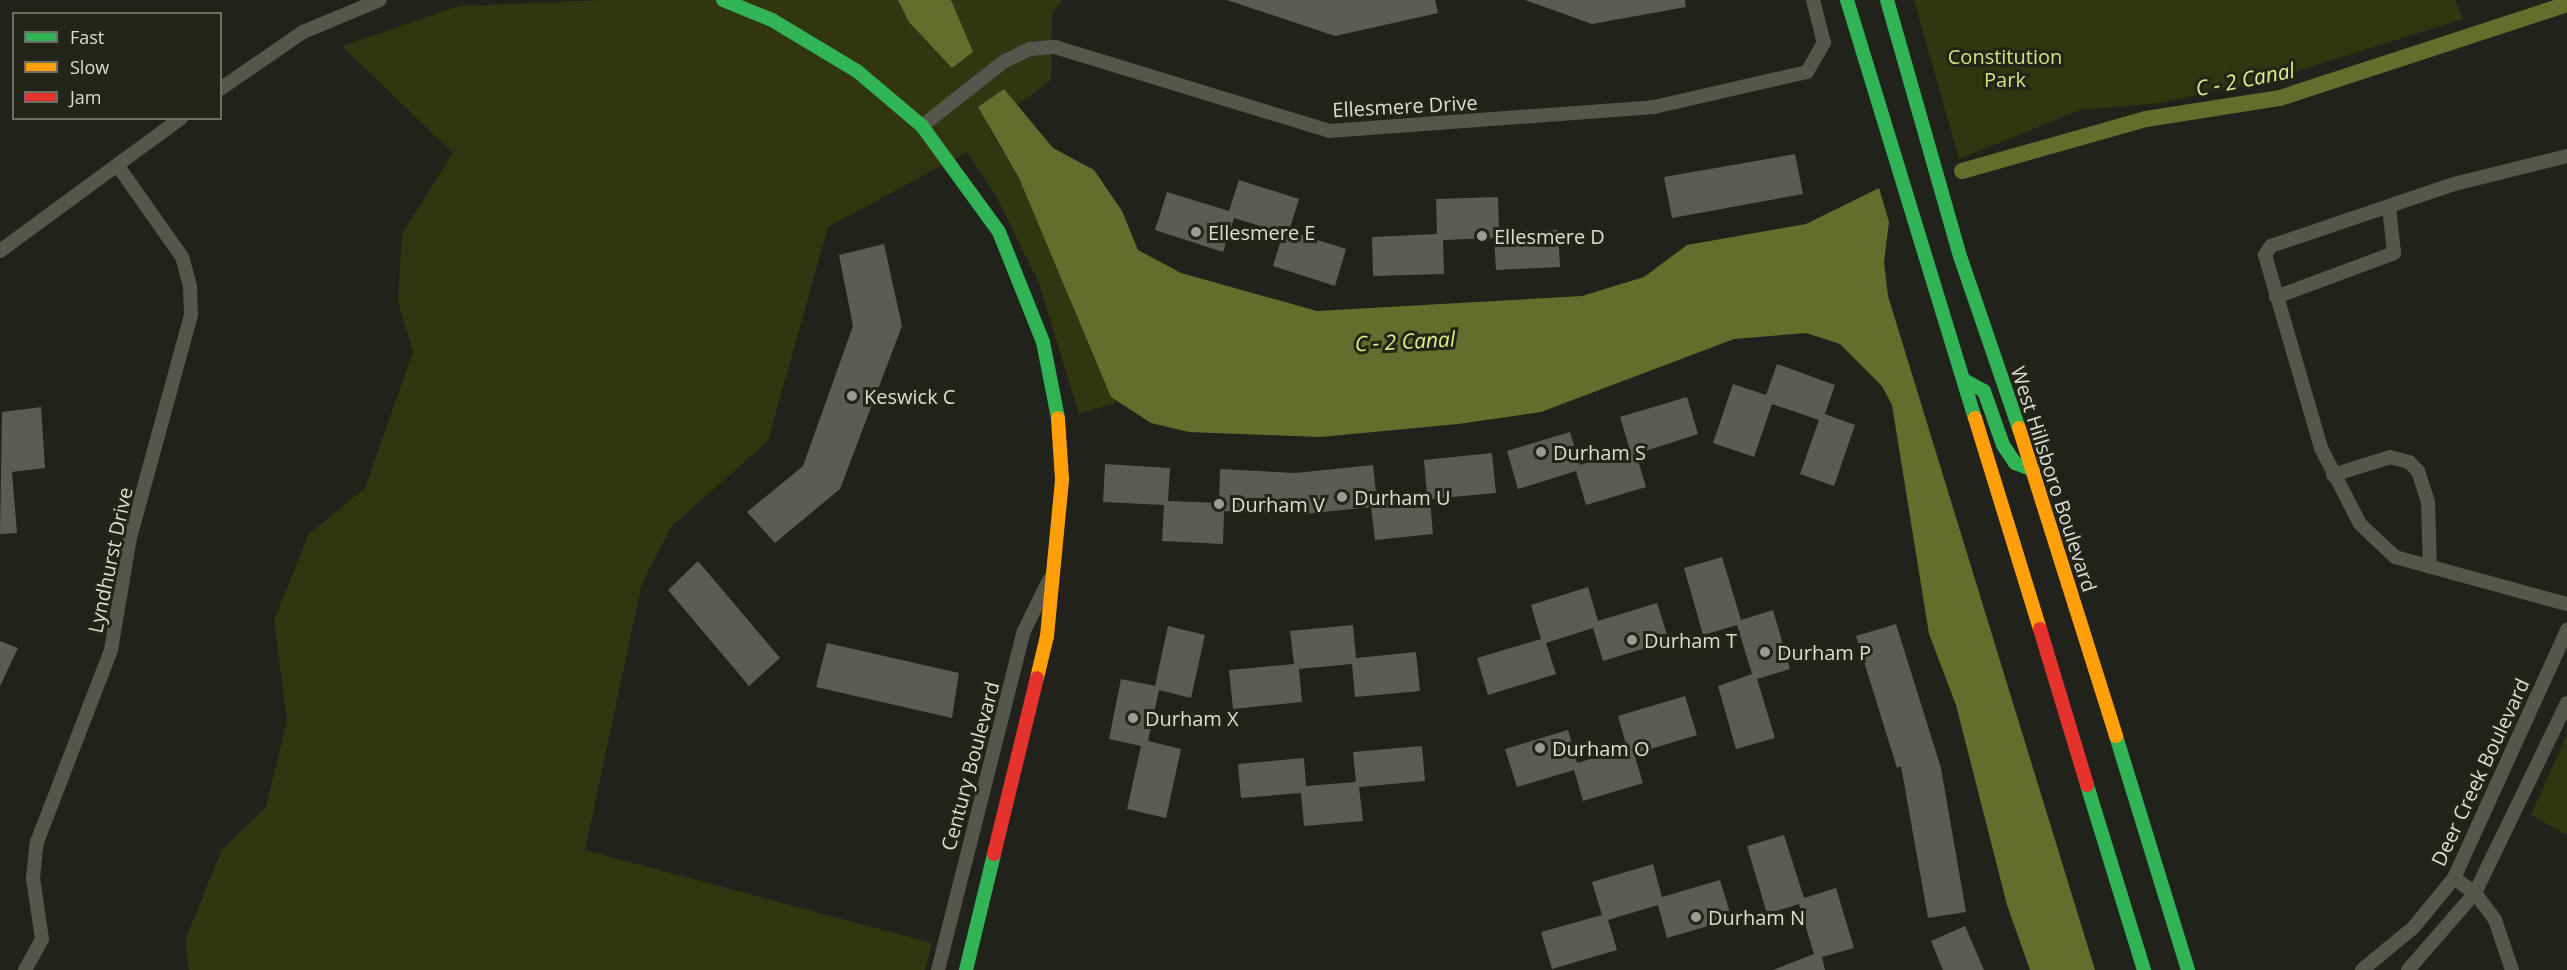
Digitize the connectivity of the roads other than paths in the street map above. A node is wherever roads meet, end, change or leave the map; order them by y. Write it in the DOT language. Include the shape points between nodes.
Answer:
graph roads {
  1 [pos="380,0"];
  2 [pos="723,0"];
  3 [pos="1813,0"];
  4 [pos="1847,0"];
  5 [pos="1887,0"];
  6 [pos="222,88"];
  7 [pos="178,120"];
  8 [pos="922,126"];
  9 [pos="2567,156"];
  10 [pos="118,166"];
  11 [pos="2389,206"];
  12 [pos="0,251"];
  13 [pos="2276,297"];
  14 [pos="1964,380"];
  15 [pos="2033,470"];
  16 [pos="2333,475"];
  17 [pos="2430,567"];
  18 [pos="1051,575"];
  19 [pos="2567,604"];
  20 [pos="2567,630"];
  21 [pos="2567,703"];
  22 [pos="2454,878"];
  23 [pos="2475,893"];
  24 [pos="25,970"];
  25 [pos="938,970"];
  26 [pos="966,970"];
  27 [pos="2144,970"];
  28 [pos="2188,970"];
  29 [pos="2362,970"];
  30 [pos="2408,970"];
  31 [pos="2512,970"];
  1 -- 6 [label="street" via="303,32"];
  2 -- 8 [label="main road, Century Boulevard" via="772,20 857,72"];
  3 -- 8 [label="street, Ellesmere Drive" via="1823,33 1818,59 1798,78 1654,107 1329,131 1055,47 1030,50 1003,62"];
  4 -- 14 [label="main road"];
  5 -- 15 [label="main road, West Hillsboro Boulevard" via="1961,259"];
  7 -- 10 [label="street"];
  8 -- 18 [label="main road, Century Boulevard" via="999,232 1043,342 1056,402 1062,479"];
  9 -- 11 [label="street" via="2533,162"];
  10 -- 12 [label="street"];
  10 -- 24 [label="street, Lyndhurst Drive" via="182,257 190,286 191,315 187,346 130,538 111,650 37,842 33,878 42,939"];
  11 -- 13 [label="street" via="2394,253"];
  11 -- 13 [label="street" via="2271,246 2265,255"];
  13 -- 16 [label="street"];
  14 -- 15 [label="main road" via="1984,391 2003,445 2015,463"];
  14 -- 27 [label="main road"];
  15 -- 28 [label="main road, West Hillsboro Boulevard"];
  16 -- 17 [label="street" via="2360,524 2395,557"];
  16 -- 17 [label="street" via="2390,457 2409,462 2418,471 2428,501"];
  17 -- 19 [label="street"];
  18 -- 25 [label="street, Century Boulevard" via="1024,631"];
  18 -- 26 [label="main road, Century Boulevard" via="1047,636"];
  20 -- 22 [label="street, Deer Creek Boulevard"];
  21 -- 23 [label="street"];
  22 -- 23 [label="street"];
  22 -- 29 [label="street, Deer Creek Boulevard" via="2413,928"];
  23 -- 30 [label="street"];
  23 -- 31 [label="street" via="2505,942"];
}
